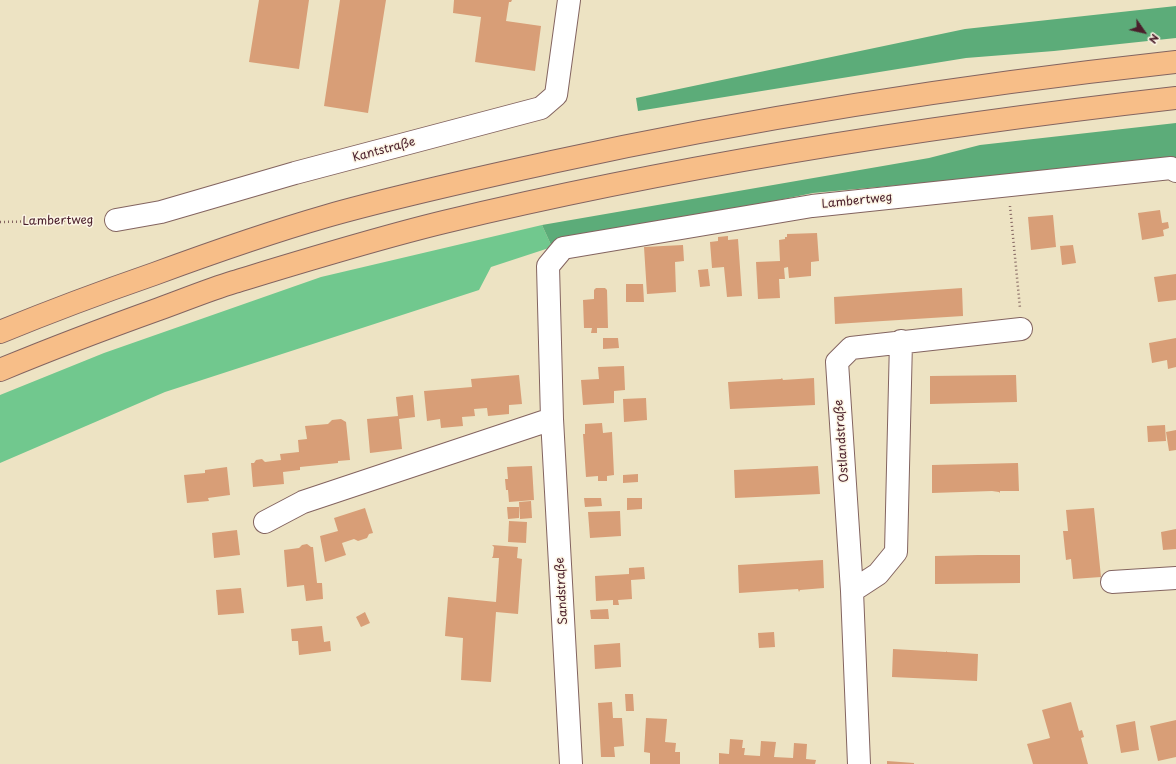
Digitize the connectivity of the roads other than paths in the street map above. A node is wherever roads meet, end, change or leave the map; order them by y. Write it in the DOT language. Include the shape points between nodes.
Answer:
graph roads {
  1 [pos="569,0"];
  2 [pos="1176,62"];
  3 [pos="1176,98"];
  4 [pos="1176,171"];
  5 [pos="116,220"];
  6 [pos="548,266"];
  7 [pos="1021,329"];
  8 [pos="0,332"];
  9 [pos="901,341"];
  10 [pos="0,370"];
  11 [pos="552,419"];
  12 [pos="264,522"];
  13 [pos="1176,578"];
  14 [pos="1112,582"];
  15 [pos="852,591"];
  16 [pos="571,764"];
  17 [pos="859,764"];
  1 -- 5 [label="street, Kantstraße" via="556,95 541,108 295,173 161,212"];
  2 -- 8 [label="highway" via="884,100 752,122 626,146 439,187 326,217 223,249 50,311"];
  3 -- 10 [label="highway" via="876,138 757,157 635,180 451,221 230,283 68,342"];
  4 -- 6 [label="street, Lambertweg" via="1171,168 812,206 564,248"];
  6 -- 11 [label="street, Sandstraße"];
  7 -- 9 [label="street, Ostlandstraße"];
  9 -- 15 [label="street" via="896,552 878,574"];
  9 -- 15 [label="street, Ostlandstraße" via="851,348 837,362"];
  11 -- 12 [label="street" via="303,502"];
  11 -- 16 [label="street, Sandstraße"];
  13 -- 14 [label="street"];
  15 -- 17 [label="street, Ostlandstraße"];
}
